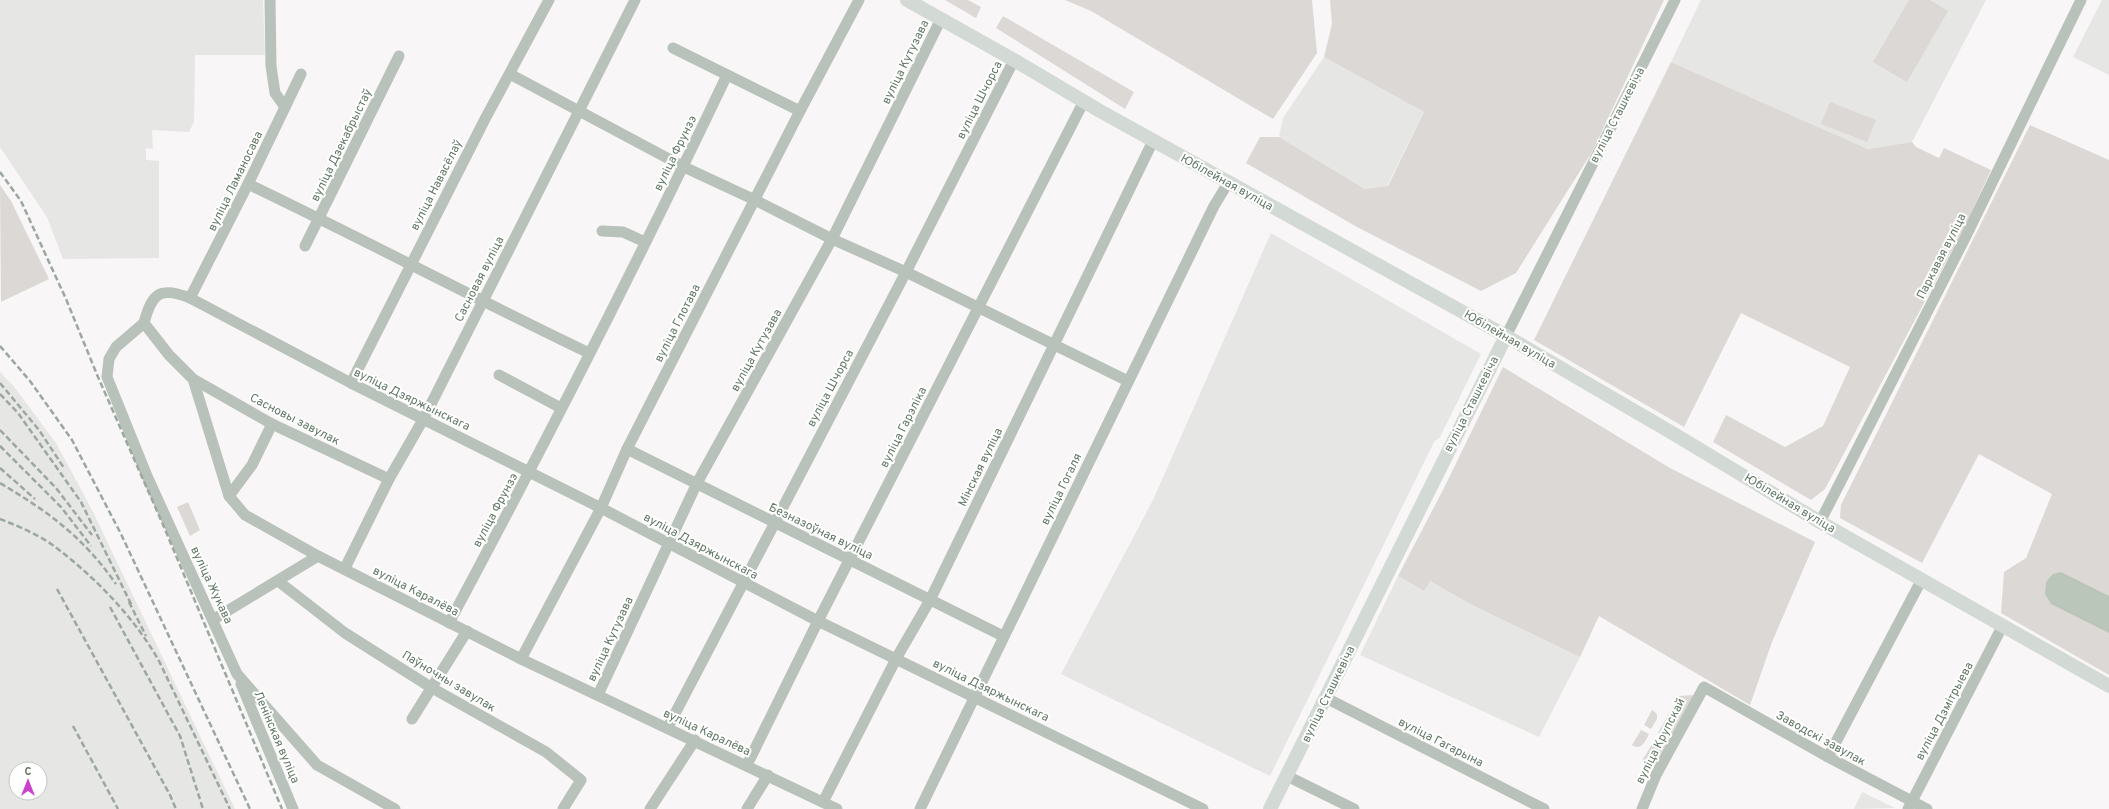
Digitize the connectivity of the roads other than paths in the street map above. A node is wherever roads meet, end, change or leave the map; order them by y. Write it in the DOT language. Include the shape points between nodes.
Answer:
graph roads {
  1 [pos="270,0"];
  2 [pos="549,0"];
  3 [pos="635,0"];
  4 [pos="859,0"];
  5 [pos="907,0"];
  6 [pos="1675,0"];
  7 [pos="2081,0"];
  8 [pos="941,19"];
  9 [pos="673,48"];
  10 [pos="399,56"];
  11 [pos="1014,60"];
  12 [pos="301,74"];
  13 [pos="510,74"];
  14 [pos="727,75"];
  15 [pos="1084,101"];
  16 [pos="285,106"];
  17 [pos="800,111"];
  18 [pos="578,112"];
  19 [pos="1153,141"];
  20 [pos="684,167"];
  21 [pos="1228,183"];
  22 [pos="248,184"];
  23 [pos="755,200"];
  24 [pos="320,218"];
  25 [pos="602,231"];
  26 [pos="832,239"];
  27 [pos="645,242"];
  28 [pos="305,246"];
  29 [pos="410,265"];
  30 [pos="906,272"];
  31 [pos="190,298"];
  32 [pos="482,302"];
  33 [pos="980,308"];
  34 [pos="144,323"];
  35 [pos="1506,336"];
  36 [pos="1055,344"];
  37 [pos="589,353"];
  38 [pos="499,375"];
  39 [pos="193,379"];
  40 [pos="1128,381"];
  41 [pos="351,383"];
  42 [pos="561,408"];
  43 [pos="424,418"];
  44 [pos="272,424"];
  45 [pos="627,449"];
  46 [pos="530,473"];
  47 [pos="389,479"];
  48 [pos="697,483"];
  49 [pos="229,496"];
  50 [pos="601,508"];
  51 [pos="774,522"];
  52 [pos="1820,522"];
  53 [pos="668,544"];
  54 [pos="318,556"];
  55 [pos="849,560"];
  56 [pos="345,568"];
  57 [pos="1922,579"];
  58 [pos="278,581"];
  59 [pos="744,583"];
  60 [pos="930,600"];
  61 [pos="214,619"];
  62 [pos="818,620"];
  63 [pos="450,623"];
  64 [pos="2003,625"];
  65 [pos="466,631"];
  66 [pos="1003,636"];
  67 [pos="896,657"];
  68 [pos="521,659"];
  69 [pos="237,674"];
  70 [pos="2109,686"];
  71 [pos="1704,687"];
  72 [pos="432,688"];
  73 [pos="598,695"];
  74 [pos="974,697"];
  75 [pos="1326,698"];
  76 [pos="412,719"];
  77 [pos="668,728"];
  78 [pos="695,740"];
  79 [pos="1828,757"];
  80 [pos="747,765"];
  81 [pos="768,775"];
  82 [pos="1287,776"];
  83 [pos="823,802"];
  84 [pos="1910,805"];
  85 [pos="293,809"];
  86 [pos="395,809"];
  87 [pos="563,809"];
  88 [pos="650,809"];
  89 [pos="747,809"];
  90 [pos="837,809"];
  91 [pos="920,809"];
  92 [pos="1203,809"];
  93 [pos="1270,809"];
  94 [pos="1354,809"];
  95 [pos="1544,809"];
  96 [pos="1642,809"];
  97 [pos="1927,809"];
  1 -- 16 [label="street" via="271,66 275,93"];
  2 -- 13 [label="street, вуліца Навасёлаў"];
  3 -- 18 [label="street, Сасновая вуліца"];
  4 -- 17 [label="street, вуліца Глотава"];
  5 -- 8 [label="main road, Юбілейная вуліца"];
  6 -- 35 [label="street, вуліца Сташкевіча"];
  7 -- 52 [label="street, Паркавая вуліца" via="1966,236"];
  8 -- 11 [label="main road, Юбілейная вуліца"];
  8 -- 26 [label="street, вуліца Кутузава"];
  9 -- 14 [label="street"];
  10 -- 24 [label="street, вуліца Дзекабрыстаў"];
  11 -- 15 [label="main road, Юбілейная вуліца"];
  11 -- 30 [label="street, вуліца Шчорса"];
  12 -- 16 [label="street, вуліца Ламаносава"];
  13 -- 18 [label="street"];
  13 -- 29 [label="street, вуліца Навасёлаў"];
  14 -- 17 [label="street"];
  14 -- 20 [label="street, вуліца Фрунзэ"];
  15 -- 19 [label="main road, Юбілейная вуліца"];
  15 -- 33 [label="street, вуліца Гарэліка"];
  16 -- 22 [label="street, вуліца Ламаносава"];
  17 -- 23 [label="street, вуліца Глотава"];
  18 -- 20 [label="street"];
  18 -- 32 [label="street, Сасновая вуліца"];
  19 -- 21 [label="main road, Юбілейная вуліца"];
  19 -- 36 [label="street, Мінская вуліца"];
  20 -- 23 [label="street"];
  20 -- 27 [label="street, вуліца Фрунзэ"];
  21 -- 35 [label="main road, Юбілейная вуліца"];
  21 -- 40 [label="street, вуліца Гогаля" via="1214,206"];
  22 -- 24 [label="street"];
  22 -- 31 [label="street, вуліца Ламаносава"];
  23 -- 26 [label="street"];
  23 -- 45 [label="street, вуліца Глотава"];
  24 -- 28 [label="street, вуліца Дзекабрыстаў"];
  24 -- 29 [label="street"];
  25 -- 27 [label="street" via="623,232"];
  26 -- 30 [label="street"];
  26 -- 48 [label="street, вуліца Кутузава"];
  27 -- 37 [label="street, вуліца Фрунзэ"];
  29 -- 32 [label="street"];
  29 -- 41 [label="street, вуліца Навасёлаў"];
  30 -- 33 [label="street"];
  30 -- 51 [label="street, вуліца Шчорса"];
  31 -- 34 [label="street" via="173,291 157,296 149,305"];
  31 -- 41 [label="street, вуліца Дзяржынскага"];
  32 -- 37 [label="street"];
  32 -- 43 [label="street, Сасновая вуліца"];
  33 -- 36 [label="street"];
  33 -- 55 [label="street, вуліца Гарэліка"];
  34 -- 39 [label="street, вуліца Каралёва" via="169,355"];
  34 -- 61 [label="street, вуліца Жукава" via="116,347 108,359 107,377 147,476"];
  35 -- 52 [label="main road, Юбілейная вуліца"];
  35 -- 75 [label="main road, вуліца Сташкевіча"];
  36 -- 40 [label="street"];
  36 -- 60 [label="street, Мінская вуліца"];
  37 -- 42 [label="street, вуліца Фрунзэ"];
  38 -- 42 [label="street"];
  39 -- 44 [label="street, Сасновы завулак"];
  39 -- 49 [label="street, вуліца Каралёва"];
  40 -- 66 [label="street, вуліца Гогаля"];
  41 -- 43 [label="street, вуліца Дзяржынскага"];
  42 -- 46 [label="street, вуліца Фрунзэ"];
  43 -- 46 [label="street, вуліца Дзяржынскага"];
  43 -- 47 [label="street, Сасновая вуліца"];
  44 -- 47 [label="street, Сасновы завулак"];
  44 -- 49 [label="street" via="252,465"];
  45 -- 48 [label="street, Безназоўная вуліца"];
  45 -- 50 [label="street, вуліца Глотава"];
  46 -- 50 [label="street, вуліца Дзяржынскага"];
  46 -- 63 [label="street, вуліца Фрунзэ"];
  47 -- 56 [label="street, Сасновая вуліца"];
  48 -- 51 [label="street, Безназоўная вуліца"];
  48 -- 53 [label="street, вуліца Кутузава"];
  49 -- 54 [label="street, вуліца Каралёва" via="246,514"];
  50 -- 53 [label="street, вуліца Дзяржынскага"];
  50 -- 68 [label="street, вуліца Глотава"];
  51 -- 55 [label="street, Безназоўная вуліца"];
  51 -- 59 [label="street, вуліца Шчорса"];
  52 -- 57 [label="main road, Юбілейная вуліца"];
  53 -- 59 [label="street, вуліца Дзяржынскага"];
  53 -- 73 [label="street, вуліца Кутузава"];
  54 -- 56 [label="street, вуліца Каралёва"];
  54 -- 58 [label="street"];
  55 -- 60 [label="street, Безназоўная вуліца"];
  55 -- 62 [label="street, вуліца Гарэліка"];
  56 -- 63 [label="street, вуліца Каралёва"];
  57 -- 64 [label="main road, Юбілейная вуліца"];
  57 -- 79 [label="street"];
  58 -- 61 [label="street"];
  58 -- 72 [label="street, Паўночны завулак" via="345,633"];
  59 -- 62 [label="street, вуліца Дзяржынскага"];
  59 -- 77 [label="street, вуліца Шчорса"];
  60 -- 66 [label="street, Безназоўная вуліца"];
  60 -- 67 [label="street, Мінская вуліца"];
  61 -- 69 [label="street, вуліца Жукава"];
  62 -- 67 [label="street, вуліца Дзяржынскага"];
  62 -- 80 [label="street, вуліца Гарэліка"];
  63 -- 65 [label="street, вуліца Каралёва"];
  64 -- 70 [label="main road, Юбілейная вуліца"];
  64 -- 84 [label="street, вуліца Дзмітрыева"];
  65 -- 68 [label="street, вуліца Каралёва"];
  65 -- 72 [label="street"];
  66 -- 74 [label="street, вуліца Гогаля"];
  67 -- 74 [label="street, вуліца Дзяржынскага"];
  67 -- 83 [label="street, Мінская вуліца"];
  68 -- 73 [label="street, вуліца Каралёва"];
  69 -- 85 [label="street, Ленінская вуліца"];
  69 -- 86 [label="street, вуліца Жукава" via="317,765"];
  71 -- 79 [label="street, Заводскі завулак"];
  71 -- 96 [label="street, вуліца Крупскай" via="1656,775"];
  72 -- 76 [label="street"];
  72 -- 87 [label="street, Паўночны завулак" via="546,752 581,780"];
  73 -- 77 [label="street, вуліца Каралёва"];
  74 -- 91 [label="street, вуліца Гогаля"];
  74 -- 92 [label="street, вуліца Дзяржынскага"];
  75 -- 82 [label="main road, вуліца Сташкевіча"];
  75 -- 95 [label="street, вуліца Гагарына"];
  77 -- 78 [label="street, вуліца Каралёва"];
  78 -- 80 [label="street, вуліца Каралёва"];
  78 -- 88 [label="street"];
  79 -- 84 [label="street, Заводскі завулак"];
  80 -- 81 [label="street, вуліца Каралёва"];
  81 -- 83 [label="street, вуліца Каралёва"];
  81 -- 89 [label="street"];
  82 -- 93 [label="main road, вуліца Сташкевіча"];
  82 -- 94 [label="street"];
  83 -- 90 [label="street, вуліца Каралёва"];
  84 -- 97 [label="street, Заводскі завулак"];
}
